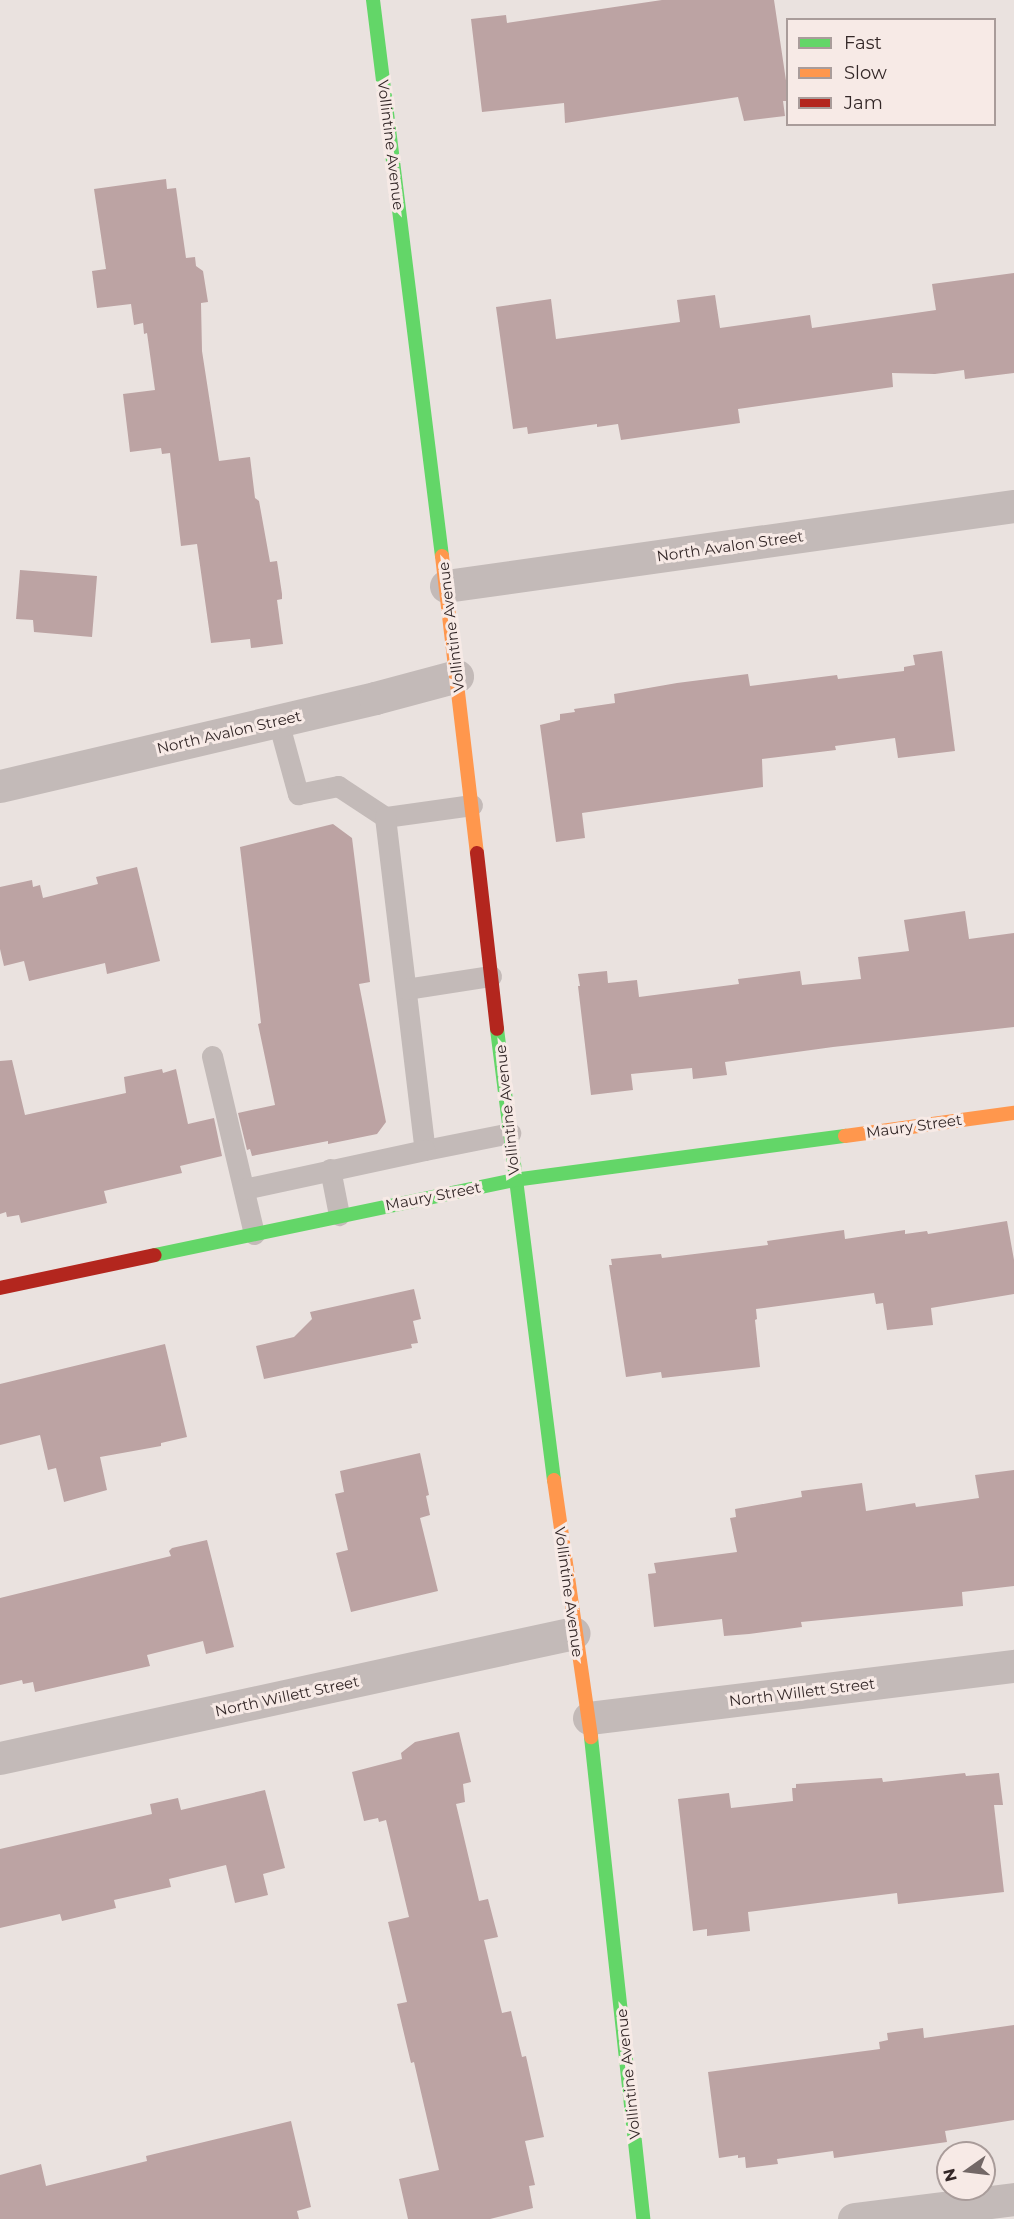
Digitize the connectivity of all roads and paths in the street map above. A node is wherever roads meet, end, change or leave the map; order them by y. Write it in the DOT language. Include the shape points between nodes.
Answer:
graph roads {
  1 [pos="373,0"];
  2 [pos="1014,506"];
  3 [pos="446,586"];
  4 [pos="457,676"];
  5 [pos="278,721"];
  6 [pos="0,786"];
  7 [pos="472,805"];
  8 [pos="385,817"];
  9 [pos="491,976"];
  10 [pos="406,989"];
  11 [pos="212,1056"];
  12 [pos="1014,1113"];
  13 [pos="510,1133"];
  14 [pos="425,1150"];
  15 [pos="330,1169"];
  16 [pos="514,1180"];
  17 [pos="244,1189"];
  18 [pos="339,1215"];
  19 [pos="254,1234"];
  20 [pos="0,1288"];
  21 [pos="574,1634"];
  22 [pos="1014,1666"];
  23 [pos="589,1718"];
  24 [pos="0,1758"];
  25 [pos="1014,2199"];
  26 [pos="644,2219"];
  27 [pos="854,2219"];
  1 -- 3 [label="street, Vollintine Avenue"];
  2 -- 3 [label="street, North Avalon Street"];
  3 -- 4 [label="street, Vollintine Avenue"];
  4 -- 5 [label="street, North Avalon Street"];
  4 -- 7 [label="street, Vollintine Avenue"];
  5 -- 6 [label="street, North Avalon Street"];
  5 -- 8 [label="lane" via="298,794 338,786"];
  7 -- 8 [label="lane"];
  7 -- 9 [label="street, Vollintine Avenue"];
  8 -- 10 [label="lane"];
  9 -- 10 [label="lane"];
  9 -- 13 [label="street, Vollintine Avenue"];
  10 -- 14 [label="lane"];
  11 -- 17 [label="lane"];
  12 -- 16 [label="street, Maury Street"];
  13 -- 14 [label="lane"];
  13 -- 16 [label="street, Vollintine Avenue"];
  14 -- 15 [label="lane"];
  15 -- 17 [label="lane"];
  15 -- 18 [label="lane"];
  16 -- 18 [label="street, Maury Street"];
  16 -- 21 [label="street, Vollintine Avenue"];
  17 -- 19 [label="lane"];
  18 -- 19 [label="street, Maury Street"];
  19 -- 20 [label="street, Maury Street"];
  21 -- 23 [label="street, Vollintine Avenue"];
  21 -- 24 [label="street, North Willett Street"];
  22 -- 23 [label="street, North Willett Street"];
  23 -- 26 [label="street, Vollintine Avenue"];
  25 -- 27 [label="street"];
}
